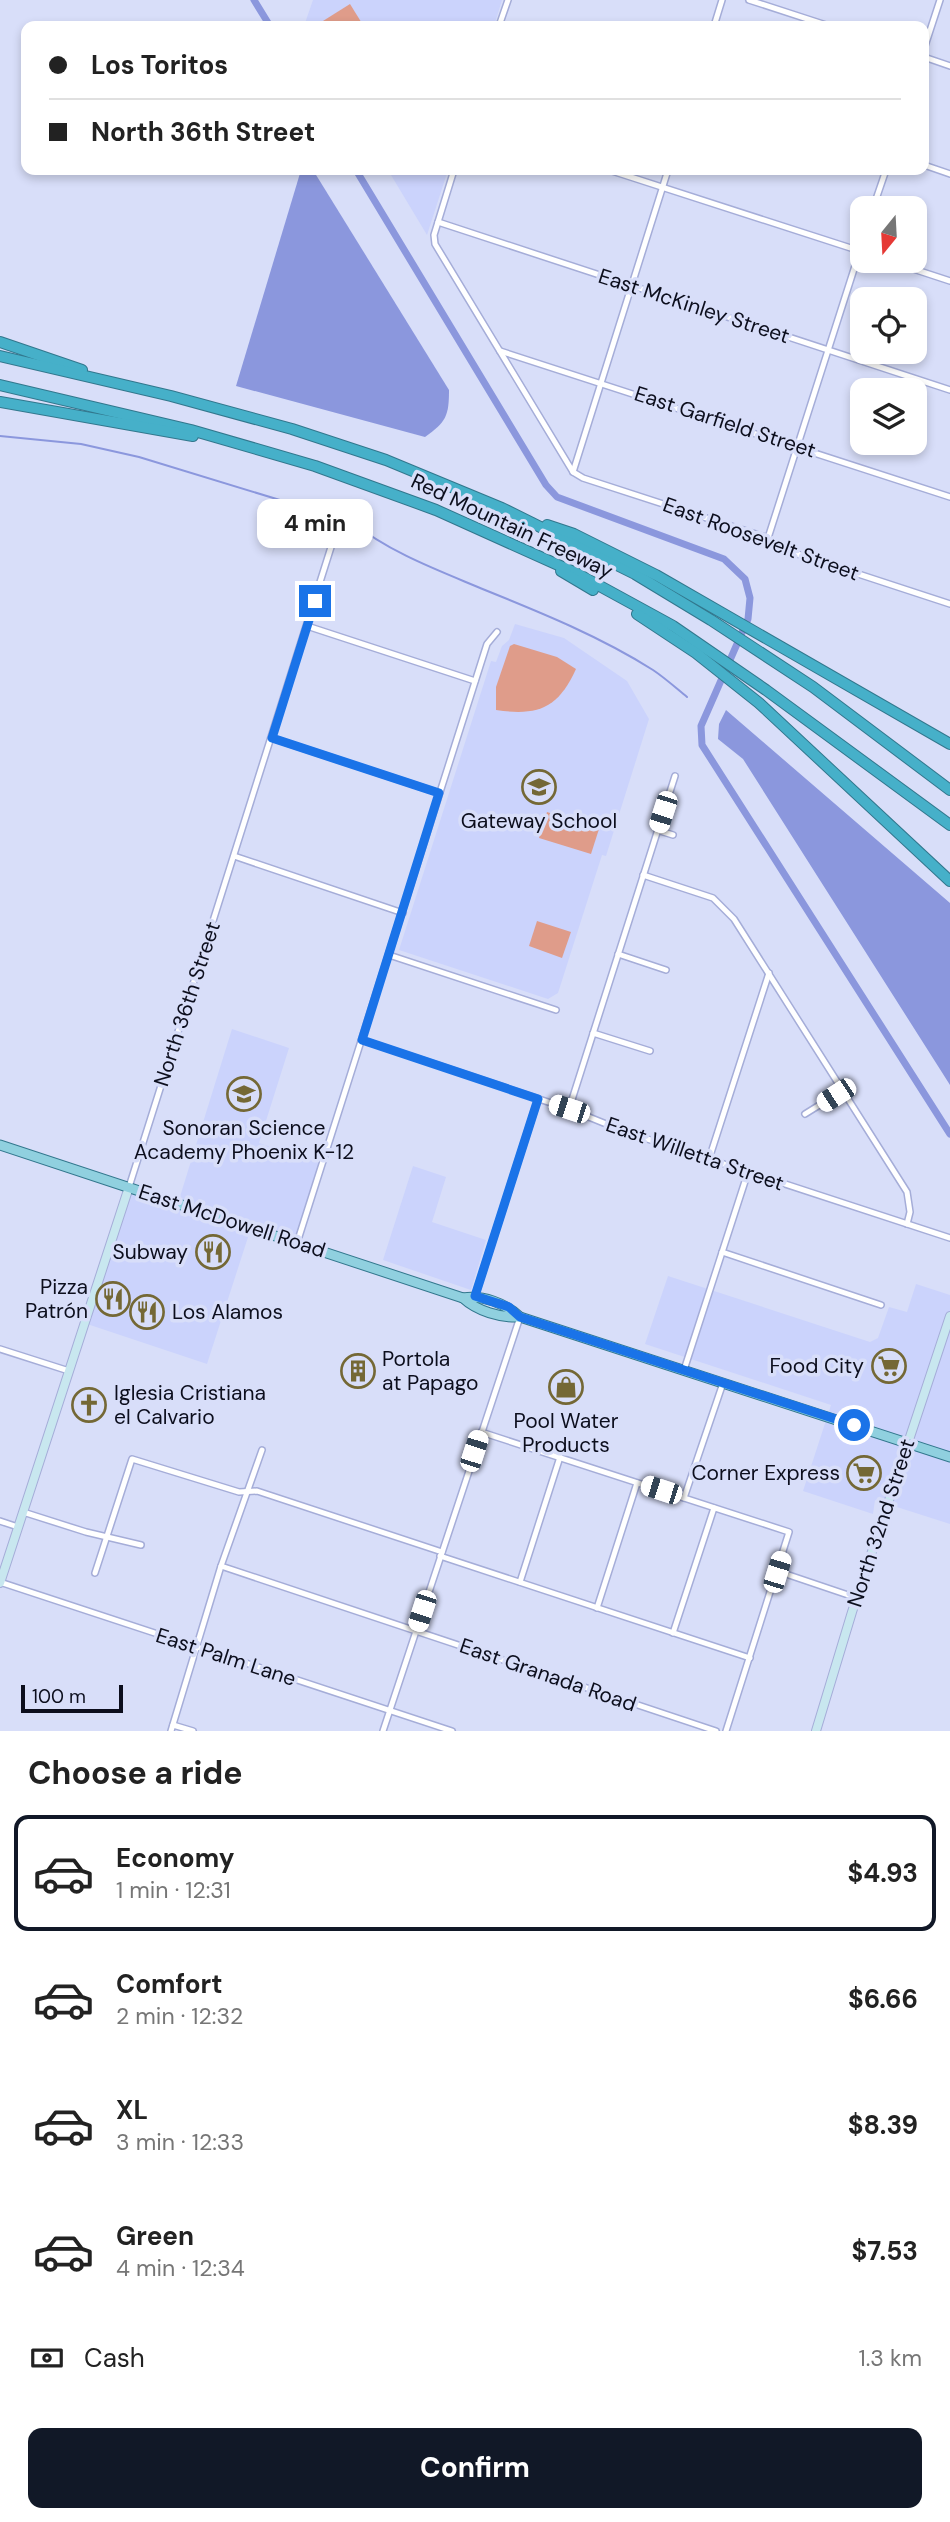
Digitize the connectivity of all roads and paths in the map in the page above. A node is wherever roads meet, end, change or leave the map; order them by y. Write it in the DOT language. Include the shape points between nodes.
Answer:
graph roads {
  1 [pos="508,0"];
  2 [pos="722,0"];
  3 [pos="749,0"];
  4 [pos="940,0"];
  5 [pos="501,21"];
  6 [pos="716,21"];
  7 [pos="814,21"];
  8 [pos="929,34"];
  9 [pos="929,59"];
  10 [pos="950,66"];
  11 [pos="929,167"];
  12 [pos="950,174"];
  13 [pos="452,175"];
  14 [pos="625,175"];
  15 [pos="667,175"];
  16 [pos="884,175"];
  17 [pos="663,187"];
  18 [pos="877,196"];
  19 [pos="438,222"];
  20 [pos="850,248"];
  21 [pos="854,273"];
  22 [pos="926,273"];
  23 [pos="950,281"];
  24 [pos="632,285"];
  25 [pos="0,342"];
  26 [pos="828,350"];
  27 [pos="500,351"];
  28 [pos="0,356"];
  29 [pos="601,382"];
  30 [pos="0,385"];
  31 [pos="122,385"];
  32 [pos="950,390"];
  33 [pos="0,402"];
  34 [pos="242,443"];
  35 [pos="797,446"];
  36 [pos="573,472"];
  37 [pos="950,496"];
  38 [pos="523,517"];
  39 [pos="768,538"];
  40 [pos="332,544"];
  41 [pos="950,604"];
  42 [pos="307,626"];
  43 [pos="497,632"];
  44 [pos="698,649"];
  45 [pos="475,681"];
  46 [pos="272,738"];
  47 [pos="950,744"];
  48 [pos="675,776"];
  49 [pos="950,790"];
  50 [pos="439,793"];
  51 [pos="950,825"];
  52 [pos="657,830"];
  53 [pos="673,835"];
  54 [pos="234,856"];
  55 [pos="643,875"];
  56 [pos="950,881"];
  57 [pos="403,913"];
  58 [pos="618,954"];
  59 [pos="389,955"];
  60 [pos="666,970"];
  61 [pos="769,973"];
  62 [pos="556,1010"];
  63 [pos="593,1033"];
  64 [pos="362,1040"];
  65 [pos="650,1051"];
  66 [pos="842,1091"];
  67 [pos="538,1099"];
  68 [pos="569,1109"];
  69 [pos="806,1114"];
  70 [pos="0,1145"];
  71 [pos="709,1159"];
  72 [pos="748,1172"];
  73 [pos="129,1187"];
  74 [pos="907,1224"];
  75 [pos="950,1238"];
  76 [pos="297,1243"];
  77 [pos="722,1252"];
  78 [pos="473,1301"];
  79 [pos="881,1304"];
  80 [pos="950,1316"];
  81 [pos="520,1317"];
  82 [pos="0,1349"];
  83 [pos="684,1370"];
  84 [pos="69,1371"];
  85 [pos="723,1383"];
  86 [pos="481,1432"];
  87 [pos="908,1443"];
  88 [pos="262,1450"];
  89 [pos="560,1457"];
  90 [pos="950,1457"];
  91 [pos="637,1483"];
  92 [pos="248,1491"];
  93 [pos="684,1498"];
  94 [pos="714,1508"];
  95 [pos="23,1511"];
  96 [pos="0,1521"];
  97 [pos="18,1527"];
  98 [pos="106,1537"];
  99 [pos="141,1545"];
  100 [pos="441,1554"];
  101 [pos="221,1566"];
  102 [pos="777,1572"];
  103 [pos="95,1573"];
  104 [pos="520,1582"];
  105 [pos="0,1583"];
  106 [pos="857,1598"];
  107 [pos="597,1608"];
  108 [pos="416,1630"];
  109 [pos="673,1633"];
  110 [pos="197,1648"];
  111 [pos="750,1658"];
  112 [pos="390,1710"];
  113 [pos="172,1728"];
  114 [pos="192,1731"];
  115 [pos="383,1731"];
  116 [pos="452,1731"];
  117 [pos="716,1731"];
  118 [pos="726,1731"];
  119 [pos="816,1731"];
  1 -- 5 [label="street"];
  2 -- 6 [label="street"];
  3 -- 7 [label="street"];
  4 -- 8 [label="street"];
  9 -- 10 [label="street"];
  11 -- 12 [label="street"];
  13 -- 19 [label="street"];
  14 -- 17 [label="street"];
  15 -- 17 [label="street"];
  16 -- 18 [label="street"];
  17 -- 20 [label="street"];
  17 -- 24 [label="street"];
  19 -- 24 [label="street, East McKinley Street"];
  19 -- 27 [label="street" via="433,239"];
  21 -- 26 [label="street"];
  22 -- 23 [label="street"];
  24 -- 26 [label="street, East McKinley Street"];
  24 -- 29 [label="street"];
  25 -- 31 [label="highway"];
  26 -- 32 [label="street, East McKinley Street"];
  26 -- 35 [label="street"];
  27 -- 29 [label="street, East Garfield Street"];
  27 -- 36 [label="street"];
  28 -- 31 [label="highway, Red Mountain Freeway"];
  29 -- 35 [label="street, East Garfield Street"];
  29 -- 36 [label="street"];
  30 -- 34 [label="highway, Red Mountain Freeway"];
  31 -- 38 [label="highway, Red Mountain Freeway" via="339,444"];
  33 -- 34 [label="highway"];
  34 -- 44 [label="highway, Red Mountain Freeway" via="388,491 531,552"];
  35 -- 37 [label="street, East Garfield Street"];
  35 -- 39 [label="street"];
  36 -- 39 [label="street, East Roosevelt Street"];
  38 -- 47 [label="highway" via="575,534 656,575"];
  38 -- 49 [label="highway, Red Mountain Freeway" via="635,574 711,620 781,665"];
  39 -- 41 [label="street, East Roosevelt Street" via="785,550"];
  40 -- 42 [label="street, North 36th Street"];
  42 -- 45 [label="street"];
  42 -- 46 [label="street, North 36th Street"];
  43 -- 45 [label="street" via="487,644"];
  44 -- 51 [label="highway" via="766,690"];
  44 -- 56 [label="highway"];
  45 -- 50 [label="street"];
  46 -- 50 [label="street"];
  46 -- 54 [label="street, North 36th Street"];
  48 -- 52 [label="street"];
  50 -- 57 [label="street"];
  52 -- 53 [label="street"];
  52 -- 55 [label="street"];
  54 -- 57 [label="street"];
  54 -- 73 [label="street, North 36th Street"];
  55 -- 58 [label="street"];
  55 -- 61 [label="street" via="713,898 734,919"];
  57 -- 59 [label="street"];
  58 -- 60 [label="street"];
  58 -- 63 [label="street"];
  59 -- 62 [label="street"];
  59 -- 64 [label="street"];
  61 -- 66 [label="street"];
  61 -- 71 [label="street"];
  63 -- 65 [label="street"];
  63 -- 68 [label="street"];
  64 -- 67 [label="street, East Willetta Street"];
  64 -- 76 [label="street"];
  66 -- 69 [label="street"];
  66 -- 74 [label="street" via="907,1192"];
  67 -- 68 [label="street, East Willetta Street"];
  67 -- 78 [label="street"];
  68 -- 71 [label="street, East Willetta Street"];
  70 -- 73 [label="main road, East McDowell Road"];
  71 -- 72 [label="street, East Willetta Street"];
  72 -- 74 [label="street, East Willetta Street"];
  72 -- 77 [label="street"];
  73 -- 76 [label="main road, East McDowell Road"];
  73 -- 84 [label="main road, North 36th Street"];
  74 -- 75 [label="street, East Willetta Street"];
  76 -- 78 [label="main road, East McDowell Road"];
  77 -- 79 [label="street"];
  77 -- 83 [label="street"];
  78 -- 81 [label="main road, East McDowell Road" via="509,1307"];
  80 -- 87 [label="main road, North 32nd Street"];
  81 -- 83 [label="main road, East McDowell Road"];
  81 -- 86 [label="street"];
  82 -- 84 [label="street"];
  83 -- 85 [label="main road, East McDowell Road"];
  84 -- 95 [label="main road, North 36th Street"];
  85 -- 87 [label="main road, East McDowell Road"];
  85 -- 93 [label="street"];
  86 -- 89 [label="street"];
  86 -- 100 [label="street"];
  87 -- 90 [label="main road, East McDowell Road"];
  87 -- 106 [label="main road, North 32nd Street"];
  88 -- 92 [label="street"];
  89 -- 91 [label="street"];
  89 -- 104 [label="street"];
  91 -- 93 [label="street"];
  91 -- 107 [label="street"];
  92 -- 98 [label="street" via="132,1458"];
  92 -- 100 [label="street"];
  92 -- 101 [label="street"];
  93 -- 94 [label="street"];
  94 -- 102 [label="street" via="789,1532"];
  94 -- 109 [label="street"];
  95 -- 97 [label="main road, North 36th Street"];
  95 -- 98 [label="street"];
  96 -- 97 [label="street"];
  97 -- 105 [label="main road, North 36th Street"];
  98 -- 99 [label="street"];
  98 -- 103 [label="street"];
  100 -- 104 [label="street"];
  100 -- 108 [label="street"];
  101 -- 108 [label="street, East Granada Road"];
  101 -- 110 [label="street"];
  102 -- 106 [label="street"];
  102 -- 111 [label="street"];
  104 -- 107 [label="street"];
  105 -- 110 [label="street, East Palm Lane"];
  106 -- 119 [label="main road, North 32nd Street"];
  107 -- 109 [label="street"];
  108 -- 112 [label="street"];
  108 -- 117 [label="street, East Granada Road"];
  109 -- 111 [label="street"];
  110 -- 112 [label="street, East Palm Lane"];
  110 -- 113 [label="street"];
  111 -- 118 [label="street"];
  112 -- 115 [label="street"];
  112 -- 116 [label="street, East Palm Lane"];
  113 -- 114 [label="street"];
}
